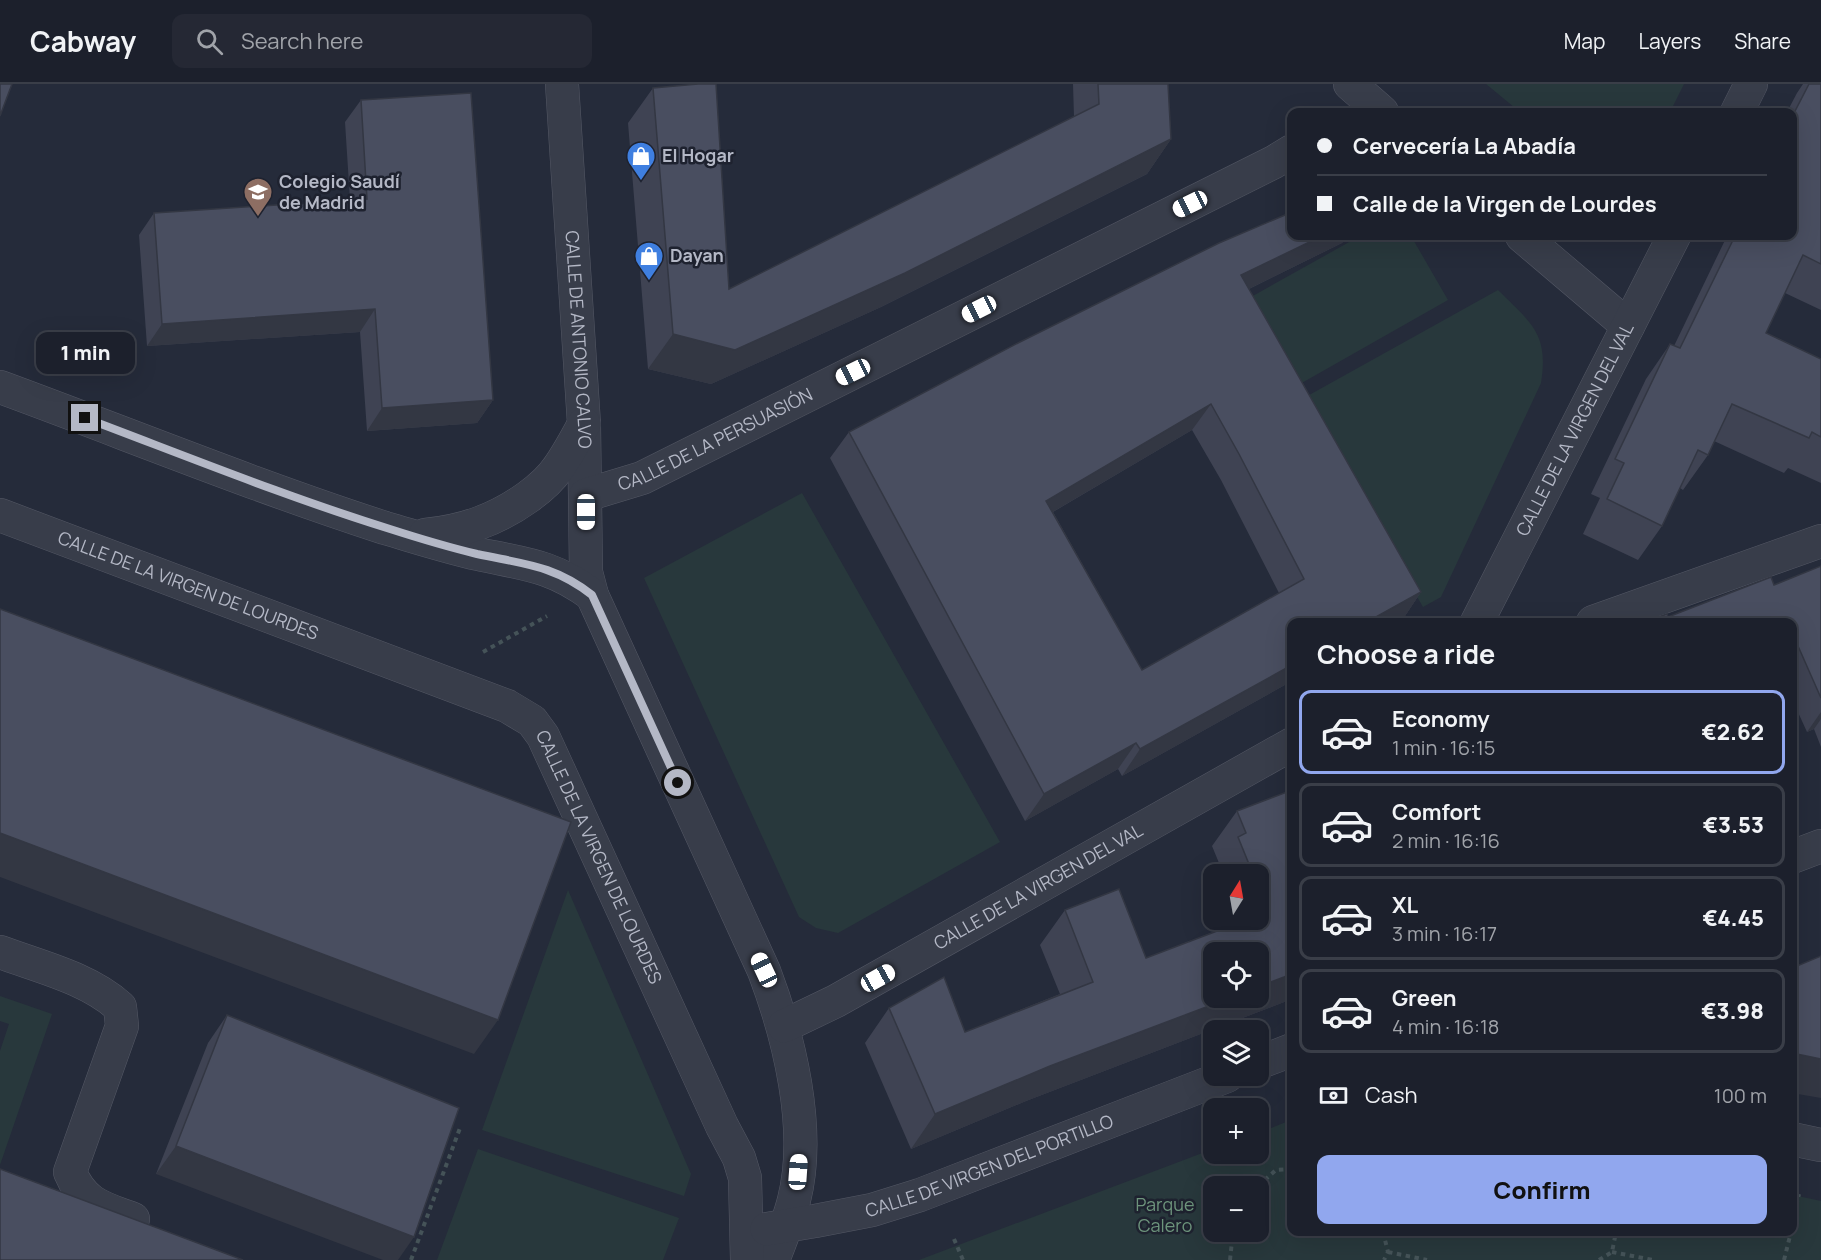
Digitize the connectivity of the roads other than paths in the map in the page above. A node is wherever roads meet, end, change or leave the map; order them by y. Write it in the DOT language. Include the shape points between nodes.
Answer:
graph roads {
  1 [pos="562,84"];
  2 [pos="1751,84"];
  3 [pos="1739,108"];
  4 [pos="1287,154"];
  5 [pos="1527,240"];
  6 [pos="1672,240"];
  7 [pos="1628,326"];
  8 [pos="0,387"];
  9 [pos="584,424"];
  10 [pos="586,495"];
  11 [pos="0,515"];
  12 [pos="414,537"];
  13 [pos="1821,541"];
  14 [pos="592,595"];
  15 [pos="1479,618"];
  16 [pos="1604,618"];
  17 [pos="1287,747"];
  18 [pos="1821,846"];
  19 [pos="1797,855"];
  20 [pos="0,952"];
  21 [pos="784,1026"];
  22 [pos="1287,1052"];
  23 [pos="1269,1059"];
  24 [pos="1203,1085"];
  25 [pos="1797,1140"];
  26 [pos="1821,1144"];
  27 [pos="786,1225"];
  28 [pos="157,1228"];
  29 [pos="747,1246"];
  30 [pos="773,1260"];
  1 -- 9 [label="street, CALLE DE ANTONIO CALVO"];
  2 -- 3 [label="street"];
  4 -- 10 [label="street, CALLE DE LA PERSUASIÓN" via="642,477"];
  5 -- 7 [label="street"];
  6 -- 7 [label="street, CALLE DE LA VIRGEN DEL VAL"];
  7 -- 15 [label="street, CALLE DE LA VIRGEN DEL VAL"];
  8 -- 12 [label="street"];
  9 -- 10 [label="street, CALLE DE ANTONIO CALVO"];
  9 -- 12 [label="street" via="557,470 508,511 473,527"];
  10 -- 14 [label="street, CALLE DE ANTONIO CALVO" via="586,572"];
  11 -- 29 [label="street, CALLE DE LA VIRGEN DE LOURDES" via="507,706 532,721 543,736 739,1158 745,1178"];
  12 -- 14 [label="street" via="549,569"];
  13 -- 16 [label="street"];
  14 -- 21 [label="street, CALLE DE ANTONIO CALVO" via="764,970"];
  17 -- 21 [label="street, CALLE DE LA VIRGEN DEL VAL" via="836,1001"];
  18 -- 19 [label="street"];
  20 -- 28 [label="street" via="105,994 120,1007 122,1026 70,1172 76,1187 93,1204"];
  21 -- 27 [label="street" via="801,1137 795,1198"];
  22 -- 23 [label="street"];
  24 -- 27 [label="street, CALLE DE VIRGEN DEL PORTILLO" via="920,1195 872,1210"];
  25 -- 26 [label="street"];
  27 -- 29 [label="street, CALLE DE VIRGEN DEL PORTILLO"];
  27 -- 30 [label="street"];
}
